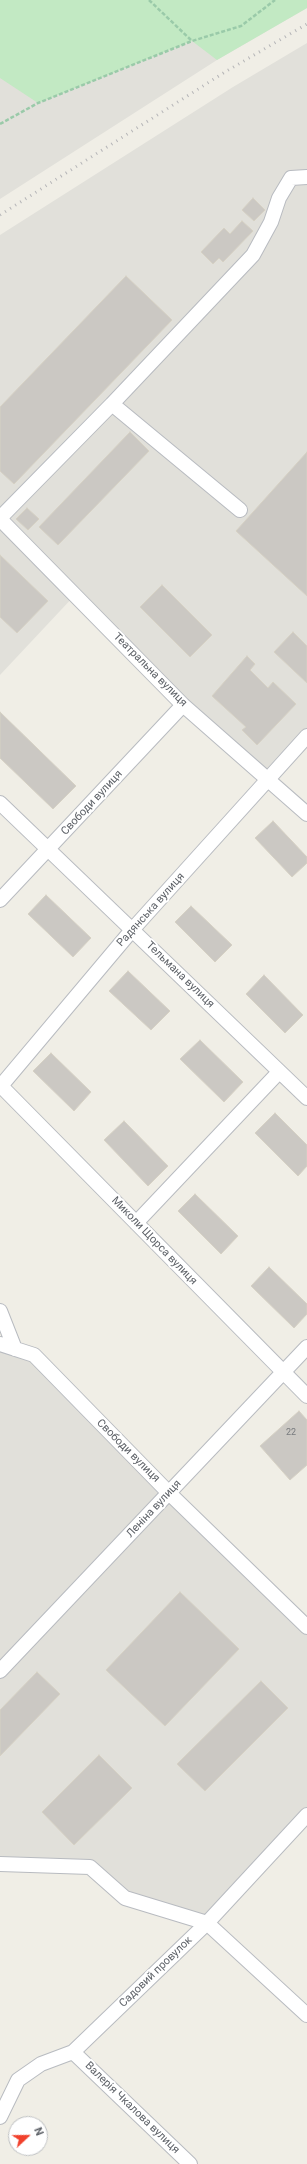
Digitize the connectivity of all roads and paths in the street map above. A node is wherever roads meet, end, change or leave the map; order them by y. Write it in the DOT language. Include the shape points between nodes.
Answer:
graph roads {
  1 [pos="149,0"];
  2 [pos="275,0"];
  3 [pos="192,41"];
  4 [pos="0,124"];
  5 [pos="307,177"];
  6 [pos="112,404"];
  7 [pos="240,510"];
  8 [pos="0,518"];
  9 [pos="183,705"];
  10 [pos="307,736"];
  11 [pos="269,779"];
  12 [pos="0,803"];
  13 [pos="307,814"];
  14 [pos="48,850"];
  15 [pos="0,900"];
  16 [pos="132,930"];
  17 [pos="279,1072"];
  18 [pos="1,1086"];
  19 [pos="307,1098"];
  20 [pos="136,1223"];
  21 [pos="0,1311"];
  22 [pos="0,1344"];
  23 [pos="307,1347"];
  24 [pos="15,1349"];
  25 [pos="283,1373"];
  26 [pos="307,1396"];
  27 [pos="169,1493"];
  28 [pos="307,1627"];
  29 [pos="0,1671"];
  30 [pos="307,1815"];
  31 [pos="0,1864"];
  32 [pos="207,1923"];
  33 [pos="307,2015"];
  34 [pos="73,2052"];
  35 [pos="0,2117"];
  36 [pos="190,2164"];
  1 -- 3 [label="path"];
  2 -- 3 [label="path" via="241,26"];
  3 -- 4 [label="path" via="38,104"];
  5 -- 6 [label="street" via="290,178 253,255"];
  6 -- 7 [label="street"];
  6 -- 8 [label="street"];
  8 -- 9 [label="street, Театральна вулиця"];
  9 -- 11 [label="street, Театральна вулиця"];
  9 -- 14 [label="street, Свободи вулиця"];
  10 -- 11 [label="street, Радянська вулиця"];
  11 -- 13 [label="street, Театральна вулиця"];
  11 -- 16 [label="street, Радянська вулиця"];
  12 -- 14 [label="street, Тельмана вулиця"];
  14 -- 15 [label="street, Свободи вулиця"];
  14 -- 16 [label="street, Тельмана вулиця"];
  16 -- 17 [label="street, Тельмана вулиця"];
  16 -- 18 [label="street, Радянська вулиця"];
  17 -- 19 [label="street, Тельмана вулиця"];
  17 -- 20 [label="street"];
  18 -- 20 [label="street, Миколи Щорса вулиця"];
  20 -- 25 [label="street, Миколи Щорса вулиця"];
  21 -- 24 [label="street"];
  22 -- 24 [label="street, Свободи вулиця"];
  23 -- 25 [label="street, Леніна вулиця"];
  24 -- 27 [label="street, Свободи вулиця" via="34,1355"];
  25 -- 26 [label="street, Миколи Щорса вулиця"];
  25 -- 27 [label="street, Леніна вулиця"];
  27 -- 28 [label="street, Свободи вулиця"];
  27 -- 29 [label="street, Леніна вулиця"];
  30 -- 32 [label="street, Садовий провулок"];
  31 -- 32 [label="street" via="90,1867 125,1898"];
  32 -- 33 [label="street"];
  32 -- 34 [label="street, Садовий провулок"];
  34 -- 35 [label="street, Садовий провулок" via="41,2064 18,2080"];
  34 -- 36 [label="street, Валерія Чкалова вулиця"];
}
